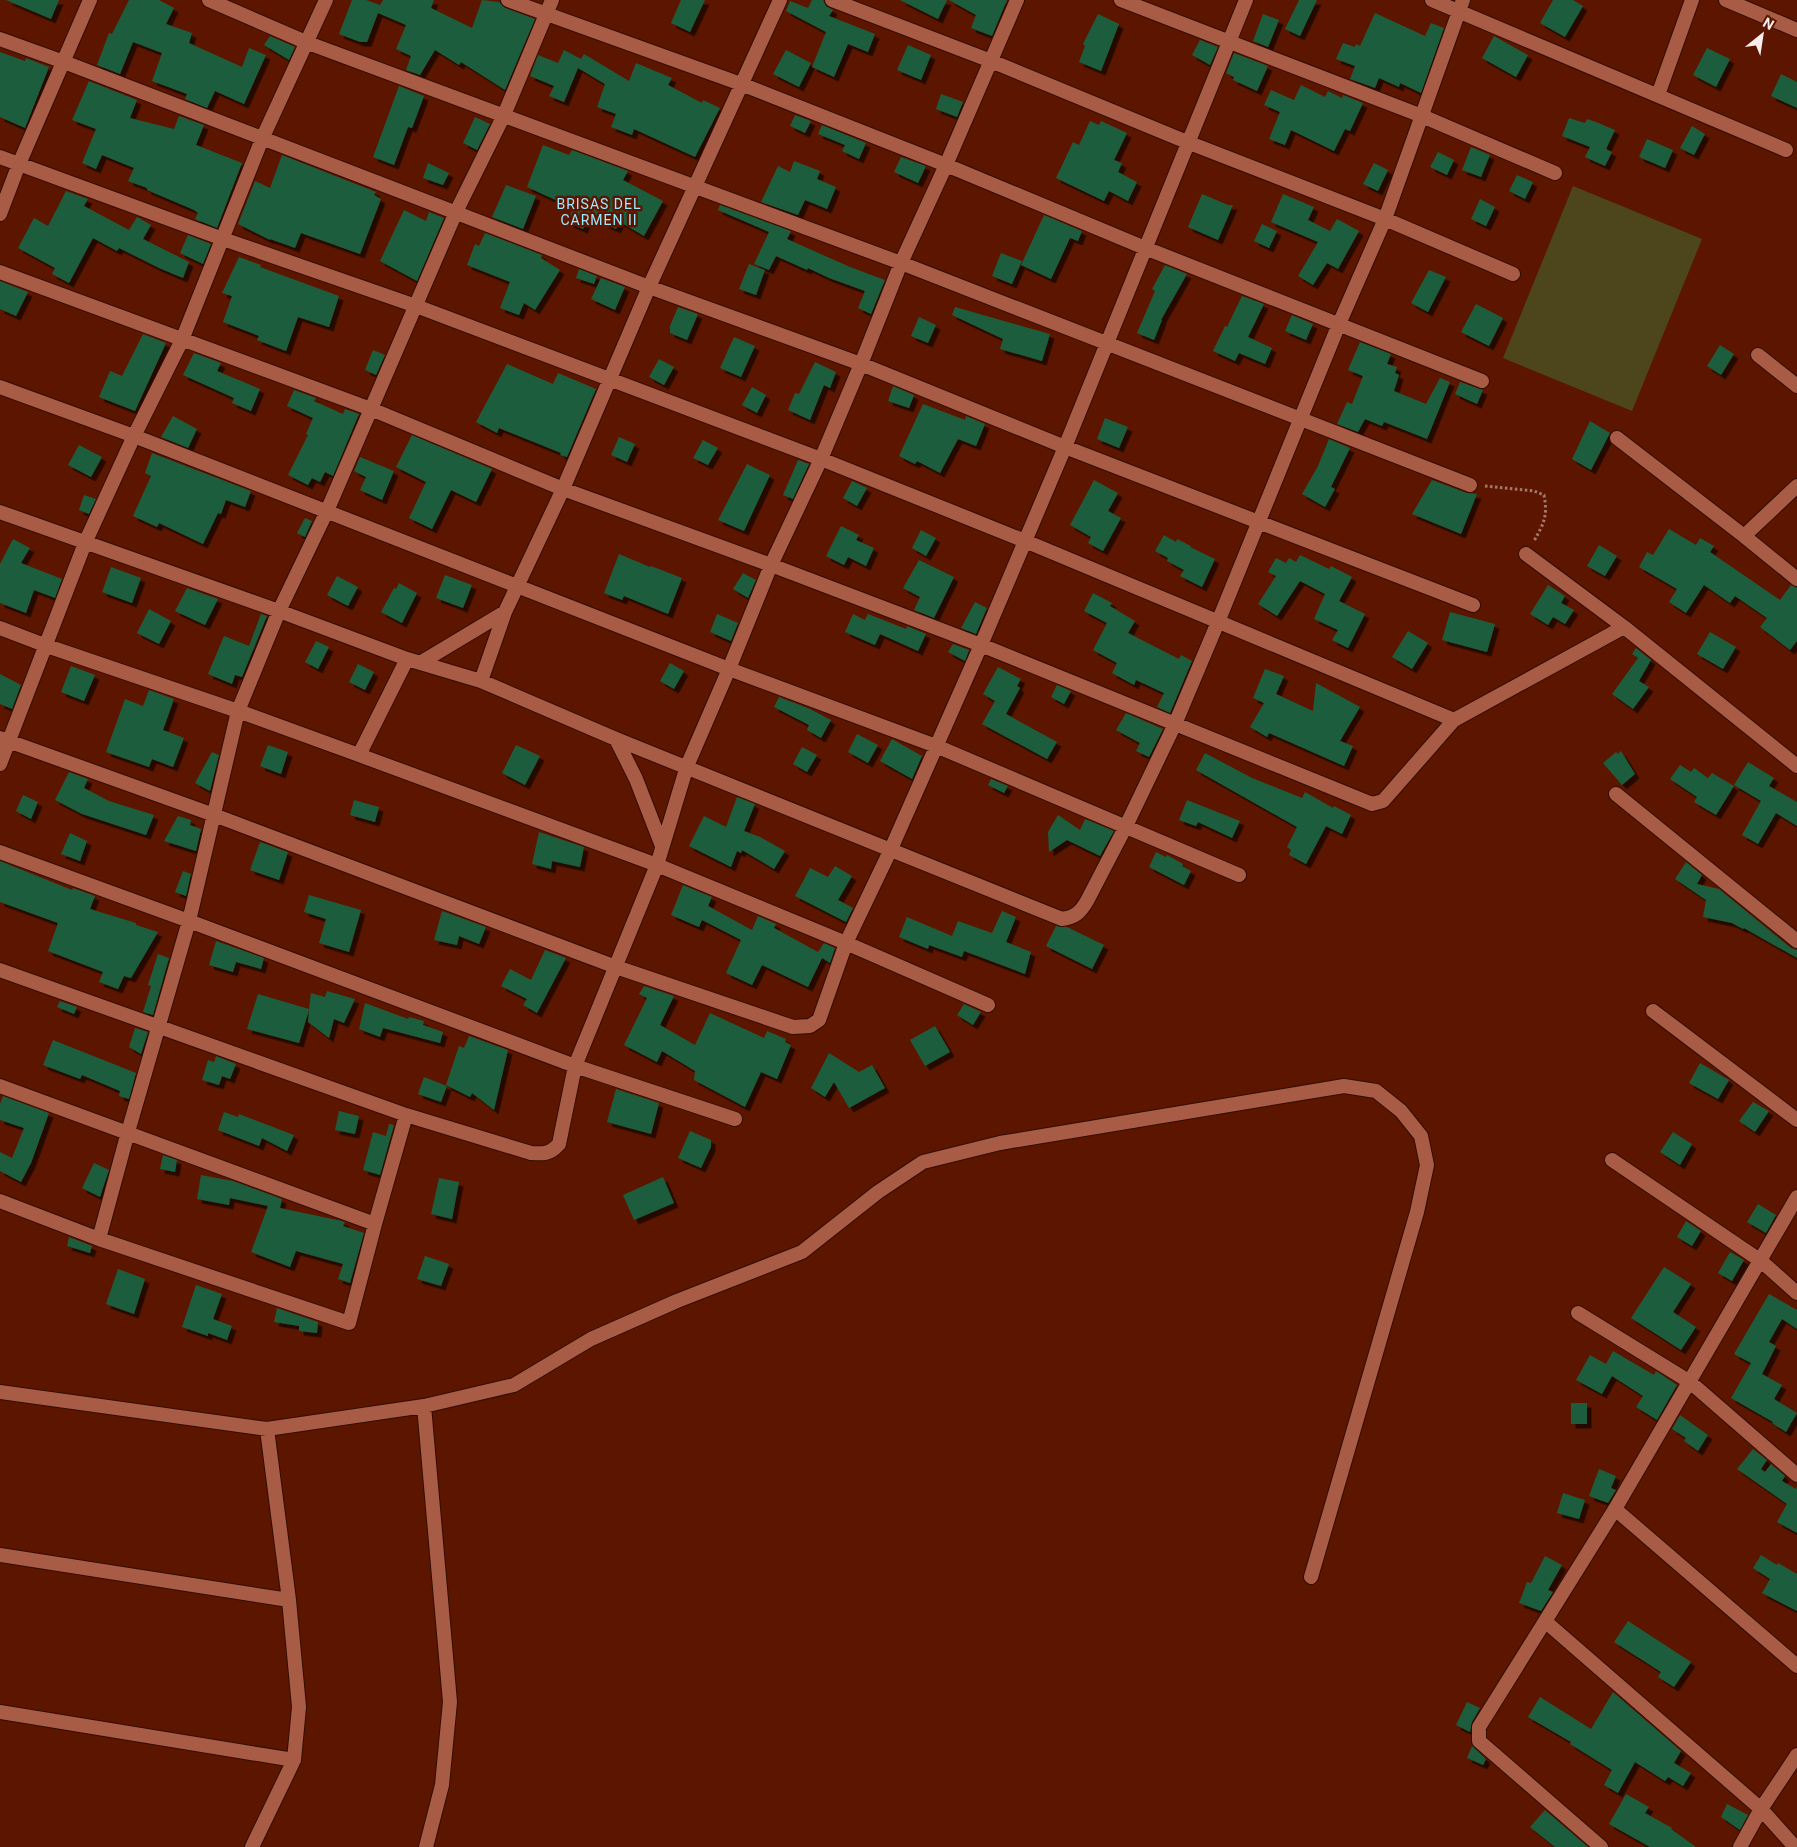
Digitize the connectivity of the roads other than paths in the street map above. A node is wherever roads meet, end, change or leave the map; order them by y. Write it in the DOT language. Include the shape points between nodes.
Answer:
graph roads {
  1 [pos="90,0"];
  2 [pos="209,0"];
  3 [pos="326,0"];
  4 [pos="508,0"];
  5 [pos="552,0"];
  6 [pos="780,0"];
  7 [pos="832,0"];
  8 [pos="1017,0"];
  9 [pos="1121,0"];
  10 [pos="1246,0"];
  11 [pos="1432,0"];
  12 [pos="1692,0"];
  13 [pos="1726,0"];
  14 [pos="1461,5"];
  15 [pos="547,15"];
  16 [pos="1797,30"];
  17 [pos="0,39"];
  18 [pos="1230,41"];
  19 [pos="308,43"];
  20 [pos="64,62"];
  21 [pos="990,62"];
  22 [pos="741,84"];
  23 [pos="1658,95"];
  24 [pos="504,115"];
  25 [pos="1422,116"];
  26 [pos="262,139"];
  27 [pos="1188,142"];
  28 [pos="1786,150"];
  29 [pos="0,157"];
  30 [pos="19,164"];
  31 [pos="946,165"];
  32 [pos="1555,174"];
  33 [pos="695,186"];
  34 [pos="456,212"];
  35 [pos="0,214"];
  36 [pos="1385,219"];
  37 [pos="223,239"];
  38 [pos="1145,248"];
  39 [pos="900,263"];
  40 [pos="0,272"];
  41 [pos="1513,274"];
  42 [pos="649,287"];
  43 [pos="416,306"];
  44 [pos="1339,324"];
  45 [pos="182,340"];
  46 [pos="1107,344"];
  47 [pos="1758,355"];
  48 [pos="861,364"];
  49 [pos="610,380"];
  50 [pos="1482,381"];
  51 [pos="1797,386"];
  52 [pos="0,387"];
  53 [pos="372,409"];
  54 [pos="1301,419"];
  55 [pos="134,436"];
  56 [pos="1617,438"];
  57 [pos="1065,447"];
  58 [pos="821,459"];
  59 [pos="1470,485"];
  60 [pos="1797,486"];
  61 [pos="563,489"];
  62 [pos="327,511"];
  63 [pos="0,512"];
  64 [pos="1258,522"];
  65 [pos="1744,536"];
  66 [pos="1025,541"];
  67 [pos="85,543"];
  68 [pos="1526,554"];
  69 [pos="771,565"];
  70 [pos="1797,579"];
  71 [pos="519,585"];
  72 [pos="1473,605"];
  73 [pos="280,611"];
  74 [pos="505,612"];
  75 [pos="1218,622"];
  76 [pos="0,628"];
  77 [pos="1624,628"];
  78 [pos="982,645"];
  79 [pos="47,646"];
  80 [pos="413,661"];
  81 [pos="729,669"];
  82 [pos="481,682"];
  83 [pos="238,711"];
  84 [pos="1454,720"];
  85 [pos="1175,724"];
  86 [pos="616,738"];
  87 [pos="4,739"];
  88 [pos="936,746"];
  89 [pos="359,755"];
  90 [pos="0,764"];
  91 [pos="687,766"];
  92 [pos="1797,766"];
  93 [pos="1616,794"];
  94 [pos="214,815"];
  95 [pos="1126,826"];
  96 [pos="662,846"];
  97 [pos="891,849"];
  98 [pos="0,852"];
  99 [pos="657,865"];
  100 [pos="1239,875"];
  101 [pos="189,921"];
  102 [pos="1797,941"];
  103 [pos="846,943"];
  104 [pos="616,967"];
  105 [pos="0,970"];
  106 [pos="988,1005"];
  107 [pos="1652,1011"];
  108 [pos="159,1027"];
  109 [pos="575,1066"];
  110 [pos="0,1086"];
  111 [pos="406,1115"];
  112 [pos="735,1119"];
  113 [pos="1797,1120"];
  114 [pos="128,1132"];
  115 [pos="1612,1160"];
  116 [pos="1797,1197"];
  117 [pos="0,1201"];
  118 [pos="374,1224"];
  119 [pos="99,1239"];
  120 [pos="1761,1261"];
  121 [pos="1797,1293"];
  122 [pos="1578,1313"];
  123 [pos="1690,1382"];
  124 [pos="0,1392"];
  125 [pos="424,1406"];
  126 [pos="267,1428"];
  127 [pos="1797,1475"];
  128 [pos="1615,1510"];
  129 [pos="0,1555"];
  130 [pos="1311,1577"];
  131 [pos="290,1600"];
  132 [pos="1546,1622"];
  133 [pos="1797,1666"];
  134 [pos="0,1712"];
  135 [pos="1797,1755"];
  136 [pos="294,1760"];
  137 [pos="1761,1809"];
  138 [pos="252,1847"];
  139 [pos="426,1847"];
  140 [pos="1602,1847"];
  141 [pos="1740,1847"];
  142 [pos="1794,1847"];
  1 -- 20 [label="street"];
  2 -- 19 [label="street"];
  3 -- 19 [label="street"];
  4 -- 15 [label="street"];
  5 -- 15 [label="street"];
  6 -- 22 [label="street"];
  7 -- 21 [label="street"];
  8 -- 21 [label="street"];
  9 -- 18 [label="street"];
  10 -- 18 [label="street"];
  11 -- 14 [label="street"];
  12 -- 23 [label="street"];
  13 -- 16 [label="street"];
  14 -- 23 [label="street"];
  14 -- 25 [label="street"];
  15 -- 22 [label="street"];
  15 -- 24 [label="street"];
  17 -- 20 [label="street"];
  18 -- 25 [label="street"];
  18 -- 27 [label="street"];
  19 -- 24 [label="street"];
  19 -- 26 [label="street"];
  20 -- 26 [label="street"];
  20 -- 30 [label="street"];
  21 -- 27 [label="street"];
  21 -- 31 [label="street"];
  22 -- 31 [label="street"];
  22 -- 33 [label="street"];
  23 -- 28 [label="street"];
  24 -- 33 [label="street"];
  24 -- 34 [label="street"];
  25 -- 32 [label="street"];
  25 -- 36 [label="street"];
  26 -- 34 [label="street"];
  26 -- 37 [label="street"];
  27 -- 36 [label="street"];
  27 -- 38 [label="street"];
  29 -- 30 [label="street"];
  30 -- 35 [label="street"];
  30 -- 37 [label="street"];
  31 -- 38 [label="street"];
  31 -- 39 [label="street"];
  33 -- 39 [label="street"];
  33 -- 42 [label="street"];
  34 -- 42 [label="street"];
  34 -- 43 [label="street"];
  36 -- 41 [label="street"];
  36 -- 44 [label="street"];
  37 -- 43 [label="street"];
  37 -- 45 [label="street"];
  38 -- 44 [label="street"];
  38 -- 46 [label="street"];
  39 -- 46 [label="street"];
  39 -- 48 [label="street"];
  40 -- 45 [label="street"];
  42 -- 48 [label="street"];
  42 -- 49 [label="street"];
  43 -- 49 [label="street"];
  43 -- 53 [label="street"];
  44 -- 50 [label="street"];
  44 -- 54 [label="street"];
  45 -- 53 [label="street"];
  45 -- 55 [label="street"];
  46 -- 54 [label="street"];
  46 -- 57 [label="street"];
  47 -- 51 [label="street"];
  48 -- 57 [label="street"];
  48 -- 58 [label="street"];
  49 -- 58 [label="street"];
  49 -- 61 [label="street"];
  52 -- 55 [label="street"];
  53 -- 61 [label="street"];
  53 -- 62 [label="street"];
  54 -- 59 [label="street"];
  54 -- 64 [label="street"];
  55 -- 62 [label="street"];
  55 -- 67 [label="street"];
  56 -- 65 [label="street"];
  57 -- 64 [label="street"];
  57 -- 66 [label="street"];
  58 -- 66 [label="street"];
  58 -- 69 [label="street"];
  60 -- 65 [label="street"];
  61 -- 69 [label="street"];
  61 -- 71 [label="street"];
  62 -- 71 [label="street"];
  62 -- 73 [label="street"];
  63 -- 67 [label="street"];
  64 -- 72 [label="street"];
  64 -- 75 [label="street"];
  65 -- 70 [label="street"];
  66 -- 75 [label="street"];
  66 -- 78 [label="street"];
  67 -- 73 [label="street"];
  67 -- 79 [label="street"];
  68 -- 77 [label="street"];
  69 -- 78 [label="street"];
  69 -- 81 [label="street"];
  71 -- 74 [label="street"];
  71 -- 81 [label="street"];
  73 -- 80 [label="street"];
  73 -- 83 [label="street"];
  74 -- 80 [label="street"];
  74 -- 82 [label="street"];
  75 -- 84 [label="street"];
  75 -- 85 [label="street"];
  76 -- 79 [label="street"];
  77 -- 84 [label="street"];
  77 -- 92 [label="street"];
  78 -- 85 [label="street"];
  78 -- 88 [label="street"];
  79 -- 83 [label="street"];
  79 -- 87 [label="street"];
  80 -- 82 [label="street"];
  80 -- 89 [label="street"];
  81 -- 88 [label="street"];
  81 -- 91 [label="street"];
  82 -- 86 [label="street"];
  83 -- 89 [label="street"];
  83 -- 94 [label="street"];
  84 -- 85 [label="street" via="1383,801 1372,804"];
  85 -- 95 [label="street"];
  86 -- 91 [label="street"];
  86 -- 96 [label="street"];
  87 -- 90 [label="street"];
  87 -- 94 [label="street"];
  88 -- 95 [label="street"];
  88 -- 97 [label="street"];
  89 -- 99 [label="street"];
  91 -- 96 [label="street"];
  91 -- 97 [label="street"];
  93 -- 102 [label="street"];
  94 -- 101 [label="street"];
  94 -- 104 [label="street"];
  95 -- 97 [label="street" via="1081,912 1062,919"];
  95 -- 100 [label="street"];
  96 -- 99 [label="street"];
  97 -- 103 [label="street"];
  98 -- 101 [label="street"];
  99 -- 103 [label="street"];
  99 -- 104 [label="street"];
  101 -- 108 [label="street"];
  101 -- 109 [label="street"];
  103 -- 104 [label="street" via="818,1020 810,1026 793,1027"];
  103 -- 106 [label="street"];
  104 -- 109 [label="street"];
  105 -- 108 [label="street"];
  107 -- 113 [label="street"];
  108 -- 111 [label="street"];
  108 -- 114 [label="street"];
  109 -- 111 [label="street" via="559,1144 544,1154 531,1153"];
  109 -- 112 [label="street"];
  110 -- 114 [label="street"];
  111 -- 118 [label="street"];
  114 -- 118 [label="street"];
  114 -- 119 [label="street"];
  115 -- 120 [label="street"];
  116 -- 120 [label="street"];
  117 -- 119 [label="street"];
  118 -- 119 [label="street" via="350,1323"];
  120 -- 121 [label="street"];
  120 -- 123 [label="street"];
  122 -- 123 [label="street"];
  123 -- 127 [label="street"];
  123 -- 128 [label="street"];
  124 -- 126 [label="street"];
  125 -- 126 [label="street"];
  125 -- 130 [label="street" via="514,1385 591,1339 802,1252 878,1192 923,1162 1000,1143 1344,1086 1376,1091 1402,1111 1421,1136 1427,1165 1414,1221"];
  125 -- 139 [label="street" via="450,1702 442,1785"];
  126 -- 131 [label="street"];
  128 -- 132 [label="street"];
  128 -- 133 [label="street"];
  129 -- 131 [label="street"];
  131 -- 136 [label="street" via="299,1707"];
  132 -- 137 [label="street"];
  132 -- 140 [label="street" via="1487,1714 1480,1727 1479,1741"];
  134 -- 136 [label="street"];
  135 -- 137 [label="street"];
  136 -- 138 [label="street"];
  137 -- 141 [label="street"];
  137 -- 142 [label="street"];
}
